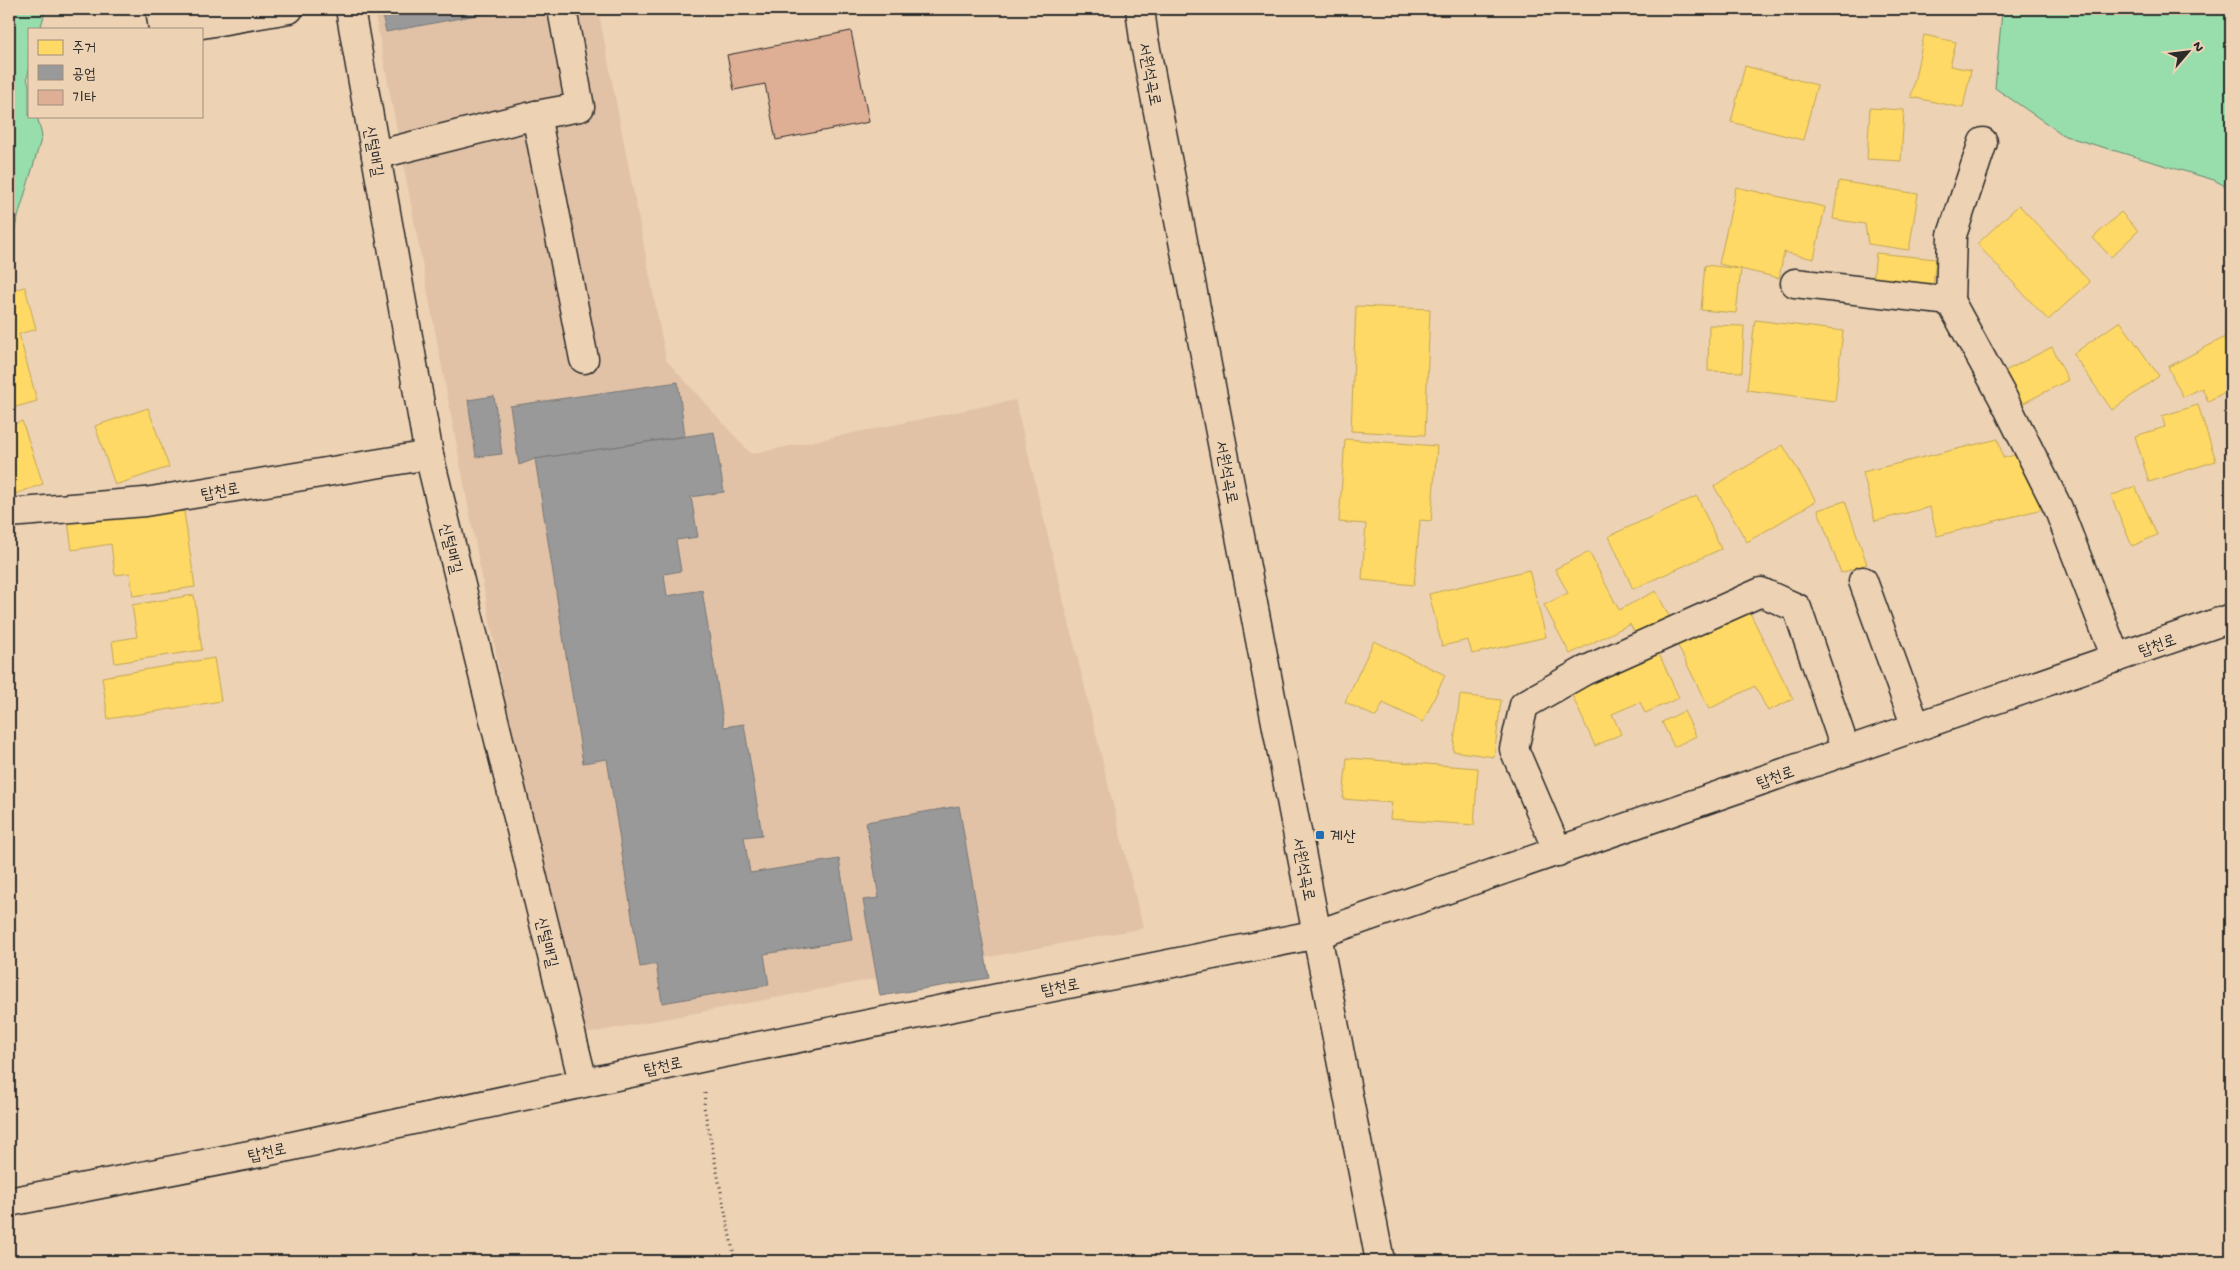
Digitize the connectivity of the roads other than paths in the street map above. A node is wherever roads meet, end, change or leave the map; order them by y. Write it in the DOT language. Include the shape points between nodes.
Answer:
graph roads {
  1 [pos="160,9"];
  2 [pos="289,9"];
  3 [pos="350,9"];
  4 [pos="562,9"];
  5 [pos="1140,9"];
  6 [pos="163,28"];
  7 [pos="179,28"];
  8 [pos="536,115"];
  9 [pos="1983,142"];
  10 [pos="376,155"];
  11 [pos="1795,283"];
  12 [pos="1950,302"];
  13 [pos="584,359"];
  14 [pos="429,455"];
  15 [pos="9,514"];
  16 [pos="1863,581"];
  17 [pos="2231,618"];
  18 [pos="2116,658"];
  19 [pos="1916,727"];
  20 [pos="1846,751"];
  21 [pos="1558,852"];
  22 [pos="1318,934"];
  23 [pos="583,1082"];
  24 [pos="9,1202"];
  25 [pos="1380,1261"];
  1 -- 6 [label="street"];
  2 -- 7 [label="street"];
  3 -- 10 [label="street, 신털매길"];
  4 -- 8 [label="street" via="580,107"];
  5 -- 22 [label="street, 서원석곡로"];
  8 -- 10 [label="street"];
  8 -- 13 [label="street"];
  9 -- 12 [label="street" via="1952,235"];
  10 -- 14 [label="street, 신털매길"];
  11 -- 12 [label="street"];
  12 -- 18 [label="street" via="2058,508"];
  14 -- 15 [label="street, 탑천로" via="145,502"];
  14 -- 23 [label="street, 신털매길"];
  16 -- 19 [label="street"];
  17 -- 18 [label="street, 탑천로"];
  18 -- 19 [label="street, 탑천로"];
  19 -- 20 [label="street, 탑천로"];
  20 -- 21 [label="street, 탑천로"];
  20 -- 21 [label="street" via="1797,608 1761,592 1584,671 1524,705 1514,749"];
  21 -- 22 [label="street, 탑천로"];
  22 -- 23 [label="street, 탑천로"];
  22 -- 25 [label="street"];
  23 -- 24 [label="street, 탑천로" via="265,1152"];
}
